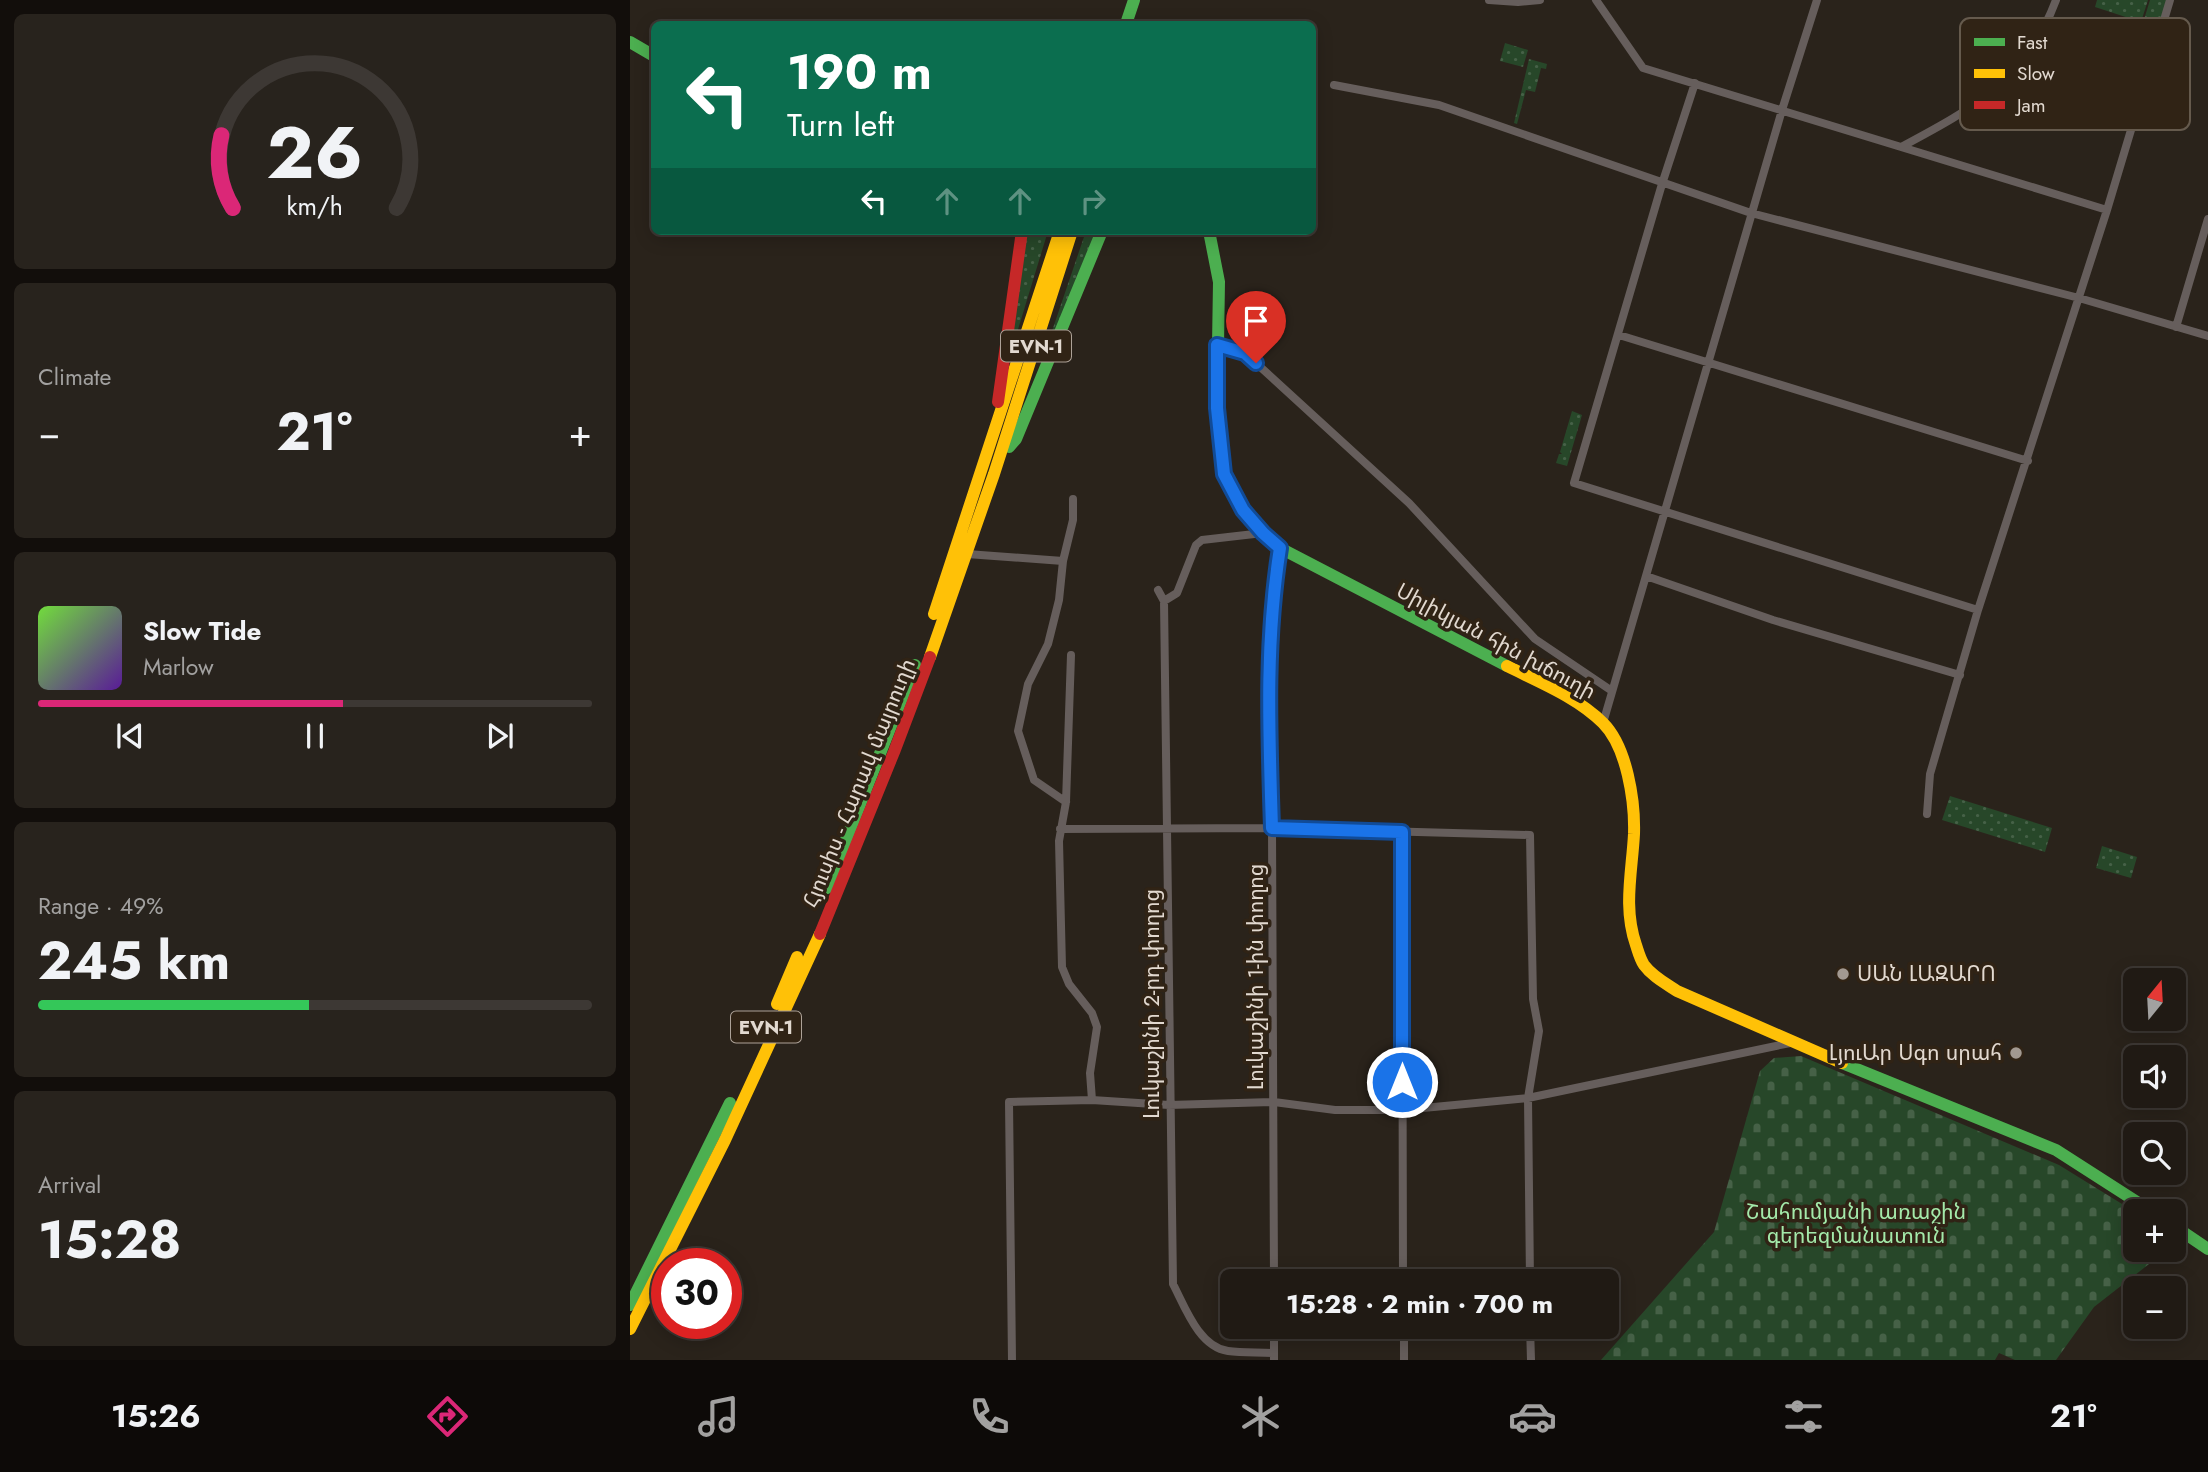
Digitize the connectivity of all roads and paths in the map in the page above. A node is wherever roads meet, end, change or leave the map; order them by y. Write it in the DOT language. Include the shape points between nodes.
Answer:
graph roads {
  1 [pos="1134,0"];
  2 [pos="1146,0"];
  3 [pos="1489,0"];
  4 [pos="1540,0"];
  5 [pos="1596,0"];
  6 [pos="1817,0"];
  7 [pos="2056,0"];
  8 [pos="2169,0"];
  9 [pos="2047,18"];
  10 [pos="2164,18"];
  11 [pos="1127,21"];
  12 [pos="1139,21"];
  13 [pos="630,41"];
  14 [pos="651,53"];
  15 [pos="1695,83"];
  16 [pos="1334,85"];
  17 [pos="1782,110"];
  18 [pos="1960,114"];
  19 [pos="2130,130"];
  20 [pos="1903,146"];
  21 [pos="1662,184"];
  22 [pos="2107,209"];
  23 [pos="1751,213"];
  24 [pos="2208,219"];
  25 [pos="1021,235"];
  26 [pos="1059,235"];
  27 [pos="1071,235"];
  28 [pos="1100,235"];
  29 [pos="1210,235"];
  30 [pos="2079,298"];
  31 [pos="2176,327"];
  32 [pos="1619,335"];
  33 [pos="2208,336"];
  34 [pos="1217,345"];
  35 [pos="1707,363"];
  36 [pos="999,422"];
  37 [pos="998,460"];
  38 [pos="2028,461"];
  39 [pos="1073,499"];
  40 [pos="1666,510"];
  41 [pos="1263,533"];
  42 [pos="1280,548"];
  43 [pos="967,554"];
  44 [pos="1063,561"];
  45 [pos="1646,576"];
  46 [pos="1158,590"];
  47 [pos="1164,601"];
  48 [pos="1978,610"];
  49 [pos="1071,655"];
  50 [pos="1960,675"];
  51 [pos="1612,691"];
  52 [pos="1602,723"];
  53 [pos="1066,802"];
  54 [pos="1927,814"];
  55 [pos="1272,828"];
  56 [pos="1060,829"];
  57 [pos="1169,830"];
  58 [pos="1402,832"];
  59 [pos="1793,1042"];
  60 [pos="1528,1098"];
  61 [pos="1092,1100"];
  62 [pos="1274,1102"];
  63 [pos="1170,1105"];
  64 [pos="1402,1110"];
  65 [pos="2132,1199"];
  66 [pos="2186,1234"];
  67 [pos="2208,1249"];
  68 [pos="1274,1269"];
  69 [pos="1403,1269"];
  70 [pos="1530,1269"];
  71 [pos="630,1305"];
  72 [pos="630,1329"];
  73 [pos="1404,1339"];
  74 [pos="1530,1339"];
  75 [pos="1273,1356"];
  76 [pos="1012,1360"];
  77 [pos="1404,1360"];
  78 [pos="1531,1360"];
  1 -- 11 [label="main road"];
  2 -- 12 [label="main road"];
  3 -- 4 [label="street"];
  5 -- 15 [label="street" via="1643,68"];
  6 -- 17 [label="street"];
  7 -- 9 [label="street"];
  8 -- 10 [label="street"];
  13 -- 14 [label="main road"];
  15 -- 17 [label="street"];
  15 -- 21 [label="street"];
  16 -- 21 [label="street" via="1439,105"];
  17 -- 20 [label="street"];
  17 -- 23 [label="street"];
  18 -- 20 [label="street"];
  19 -- 22 [label="street"];
  20 -- 22 [label="street"];
  21 -- 23 [label="street"];
  21 -- 32 [label="street"];
  22 -- 30 [label="street"];
  23 -- 30 [label="street"];
  23 -- 35 [label="street"];
  24 -- 31 [label="street"];
  25 -- 36 [label="main road" via="998,396"];
  26 -- 36 [label="main road, Հյուսիս - Հարավ մայրուղի / EVN-1"];
  27 -- 37 [label="main road, Հյուսիս - Հարավ մայրուղի / EVN-1"];
  28 -- 37 [label="main road" via="1016,439"];
  29 -- 34 [label="main road, Սիլիկյան հին խճուղի" via="1219,282"];
  30 -- 31 [label="street"];
  30 -- 38 [label="street"];
  31 -- 33 [label="street"];
  32 -- 35 [label="street"];
  32 -- 40 [label="street" via="1574,483"];
  34 -- 41 [label="main road, Սիլիկյան հին խճուղի" via="1224,474 1243,510"];
  34 -- 51 [label="street" via="1245,353 1409,503 1535,639"];
  35 -- 38 [label="street"];
  35 -- 40 [label="street"];
  36 -- 71 [label="main road, Հյուսիս - Հարավ մայրուղի / EVN-1" via="933,618 822,901 751,1060"];
  37 -- 43 [label="main road, Հյուսիս - Հարավ մայրուղի / EVN-1"];
  38 -- 48 [label="street"];
  39 -- 44 [label="street"];
  40 -- 45 [label="street"];
  40 -- 48 [label="street"];
  41 -- 42 [label="main road, Սիլիկյան հին խճուղի"];
  41 -- 47 [label="street" via="1202,540 1177,593"];
  42 -- 52 [label="main road, Սիլիկյան հին խճուղի" via="1571,699"];
  42 -- 55 [label="street, Լուկաշինի 1-ին փողոց" via="1267,690"];
  43 -- 44 [label="street"];
  43 -- 72 [label="main road, Հյուսիս - Հարավ մայրուղի / EVN-1" via="884,779 802,974 701,1191"];
  44 -- 53 [label="street" via="1048,644 1028,684 1018,731 1034,780"];
  45 -- 50 [label="street" via="1773,620"];
  45 -- 51 [label="street"];
  46 -- 47 [label="street, Լուկաշինի 2-րդ փողոց"];
  47 -- 57 [label="street, Լուկաշինի 2-րդ փողոց"];
  48 -- 50 [label="street"];
  49 -- 53 [label="street"];
  50 -- 54 [label="street" via="1930,774"];
  51 -- 52 [label="street"];
  52 -- 59 [label="main road, Սիլիկյան հին խճուղի" via="1616,740 1628,774 1634,832 1629,926 1642,963 1677,991"];
  53 -- 56 [label="street"];
  55 -- 57 [label="street"];
  55 -- 58 [label="street"];
  55 -- 62 [label="street, Լուկաշինի 1-ին փողոց"];
  56 -- 57 [label="street"];
  56 -- 61 [label="street" via="1062,967 1097,1027 1090,1073"];
  57 -- 63 [label="street, Լուկաշինի 2-րդ փողոց"];
  58 -- 60 [label="street" via="1530,835 1533,999 1539,1031"];
  58 -- 64 [label="street"];
  59 -- 60 [label="street"];
  59 -- 65 [label="main road, Սիլիկյան հին խճուղի" via="2056,1150"];
  60 -- 64 [label="street"];
  60 -- 70 [label="street"];
  61 -- 63 [label="street"];
  61 -- 76 [label="street" via="1009,1102"];
  62 -- 63 [label="street"];
  62 -- 64 [label="street" via="1335,1110"];
  62 -- 68 [label="street, Լուկաշինի 1-ին փողոց"];
  63 -- 75 [label="street, Լուկաշինի 2-րդ փողոց" via="1174,1284 1196,1329 1225,1351"];
  64 -- 69 [label="street"];
  66 -- 67 [label="main road"];
  73 -- 77 [label="street"];
  74 -- 78 [label="street"];
}
